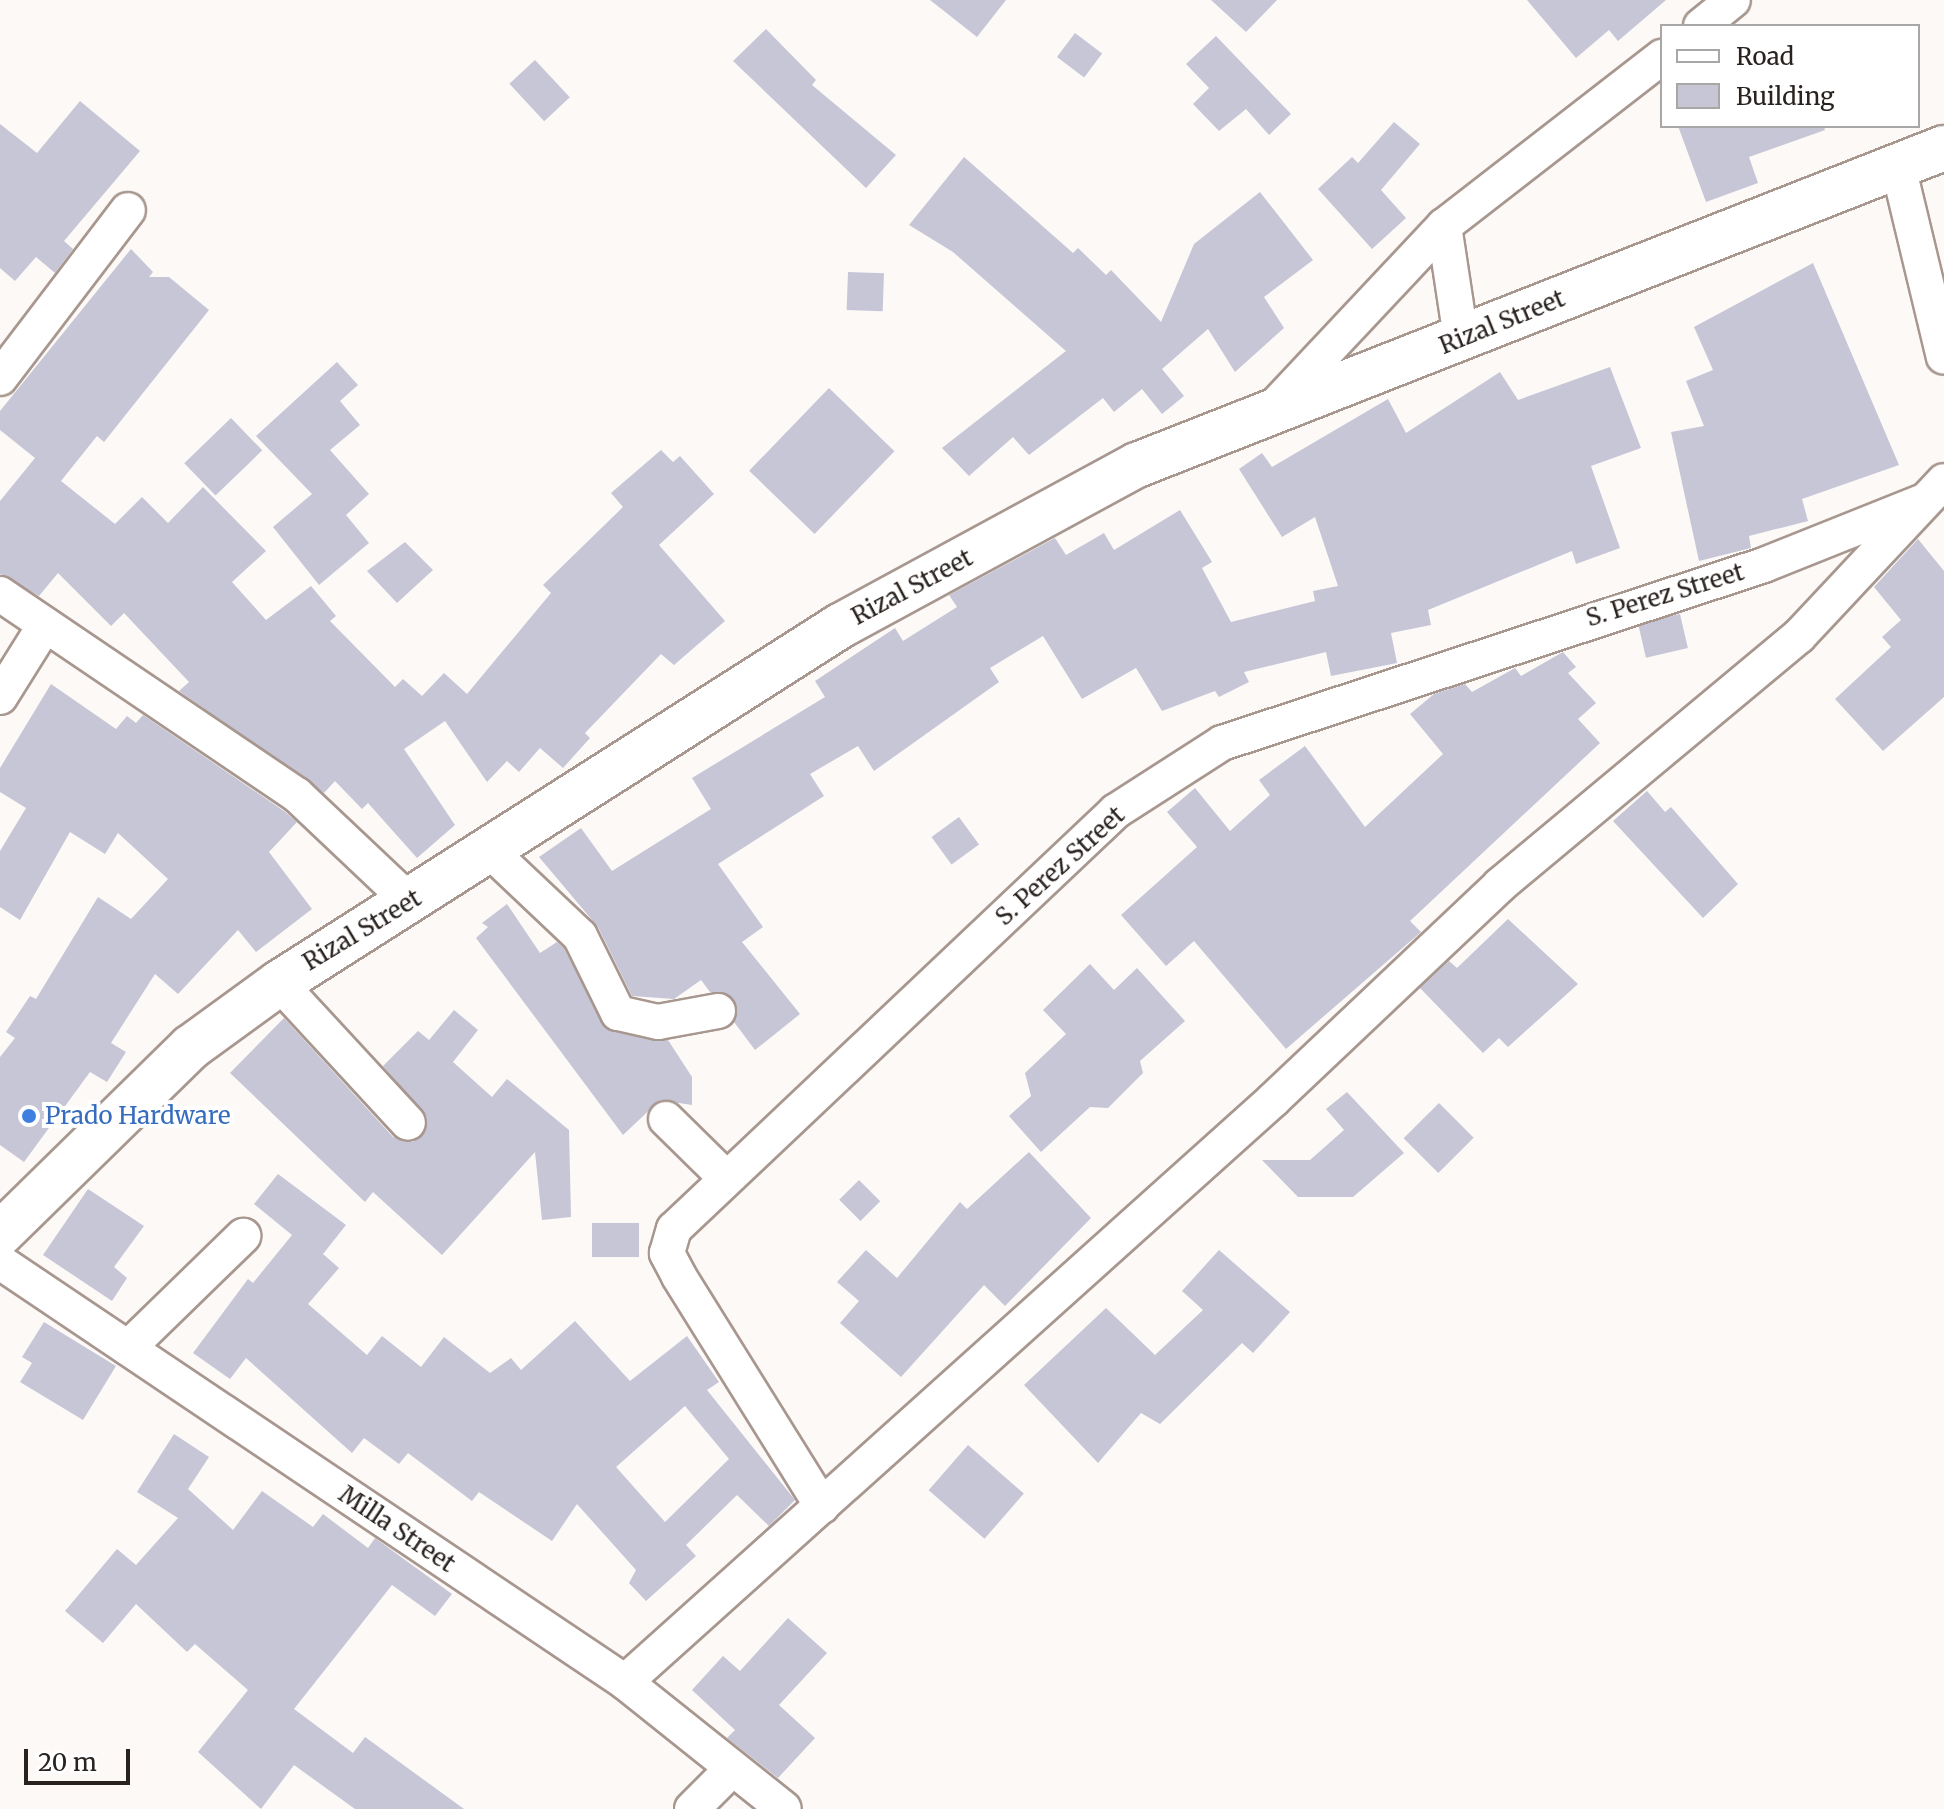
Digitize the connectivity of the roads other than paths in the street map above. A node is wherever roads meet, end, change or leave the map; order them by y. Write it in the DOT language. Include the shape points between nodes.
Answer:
graph roads {
  1 [pos="1733,0"];
  2 [pos="1703,24"];
  3 [pos="1660,59"];
  4 [pos="1944,148"];
  5 [pos="1898,166"];
  6 [pos="128,210"];
  7 [pos="1444,226"];
  8 [pos="1461,338"];
  9 [pos="1944,357"];
  10 [pos="0,378"];
  11 [pos="1267,415"];
  12 [pos="1934,491"];
  13 [pos="0,594"];
  14 [pos="45,625"];
  15 [pos="0,697"];
  16 [pos="490,851"];
  17 [pos="410,902"];
  18 [pos="279,983"];
  19 [pos="718,1011"];
  20 [pos="666,1119"];
  21 [pos="408,1123"];
  22 [pos="726,1178"];
  23 [pos="0,1234"];
  24 [pos="243,1236"];
  25 [pos="0,1262"];
  26 [pos="128,1348"];
  27 [pos="822,1506"];
  28 [pos="625,1682"];
  29 [pos="730,1771"];
  30 [pos="692,1809"];
  31 [pos="784,1809"];
  1 -- 2 [label="street"];
  3 -- 7 [label="street"];
  4 -- 5 [label="street, Rizal Street"];
  5 -- 8 [label="street, Rizal Street"];
  5 -- 9 [label="street"];
  6 -- 10 [label="street"];
  7 -- 8 [label="street"];
  7 -- 11 [label="street"];
  8 -- 11 [label="street, Rizal Street"];
  11 -- 16 [label="street, Rizal Street" via="1137,465 840,626"];
  12 -- 22 [label="street, S. Perez Street" via="1764,565 1222,743 1116,811"];
  12 -- 27 [label="street" via="1799,636 1500,885"];
  13 -- 14 [label="street"];
  14 -- 15 [label="street"];
  14 -- 17 [label="street" via="297,795"];
  16 -- 17 [label="street, Rizal Street"];
  16 -- 19 [label="street" via="580,936 618,1013 658,1022"];
  17 -- 18 [label="street, Rizal Street"];
  18 -- 21 [label="street"];
  18 -- 23 [label="street, Rizal Street" via="191,1047"];
  20 -- 22 [label="street"];
  22 -- 27 [label="street, S. Perez Street" via="674,1229 667,1253"];
  24 -- 26 [label="street"];
  25 -- 26 [label="street, Milla Street"];
  26 -- 28 [label="street, Milla Street"];
  27 -- 28 [label="street"];
  28 -- 29 [label="street, Milla Street"];
  29 -- 30 [label="street"];
  29 -- 31 [label="street, Milla Street"];
}
